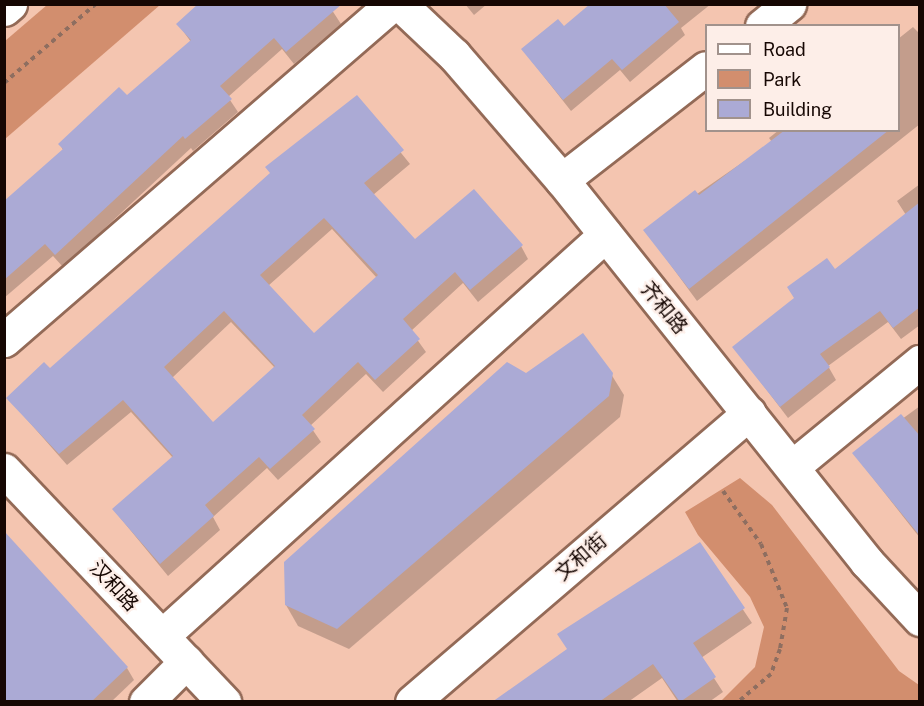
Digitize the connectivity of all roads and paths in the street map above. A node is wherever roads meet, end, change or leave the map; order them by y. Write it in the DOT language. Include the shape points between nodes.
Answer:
graph roads {
  1 [pos="10,4"];
  2 [pos="96,4"];
  3 [pos="392,4"];
  4 [pos="400,4"];
  5 [pos="789,4"];
  6 [pos="4,9"];
  7 [pos="764,24"];
  8 [pos="705,69"];
  9 [pos="4,83"];
  10 [pos="562,180"];
  11 [pos="605,235"];
  12 [pos="4,340"];
  13 [pos="920,362"];
  14 [pos="749,413"];
  15 [pos="792,467"];
  16 [pos="4,470"];
  17 [pos="723,490"];
  18 [pos="920,619"];
  19 [pos="162,636"];
  20 [pos="186,662"];
  21 [pos="146,702"];
  22 [pos="224,702"];
  23 [pos="412,702"];
  24 [pos="738,702"];
  1 -- 6 [label="street"];
  2 -- 9 [label="path"];
  3 -- 12 [label="street"];
  4 -- 10 [label="street, 齐和路" via="454,55"];
  5 -- 7 [label="street"];
  8 -- 10 [label="street"];
  10 -- 11 [label="street, 齐和路"];
  11 -- 14 [label="street, 齐和路"];
  11 -- 19 [label="street"];
  13 -- 15 [label="street"];
  14 -- 15 [label="street, 齐和路"];
  14 -- 23 [label="street, 文和街"];
  15 -- 18 [label="street, 齐和路" via="867,562"];
  16 -- 19 [label="street, 汉和路"];
  17 -- 24 [label="path" via="761,544 787,608 780,650 771,674"];
  19 -- 20 [label="street, 汉和路"];
  20 -- 21 [label="street"];
  20 -- 22 [label="street, 汉和路"];
}
